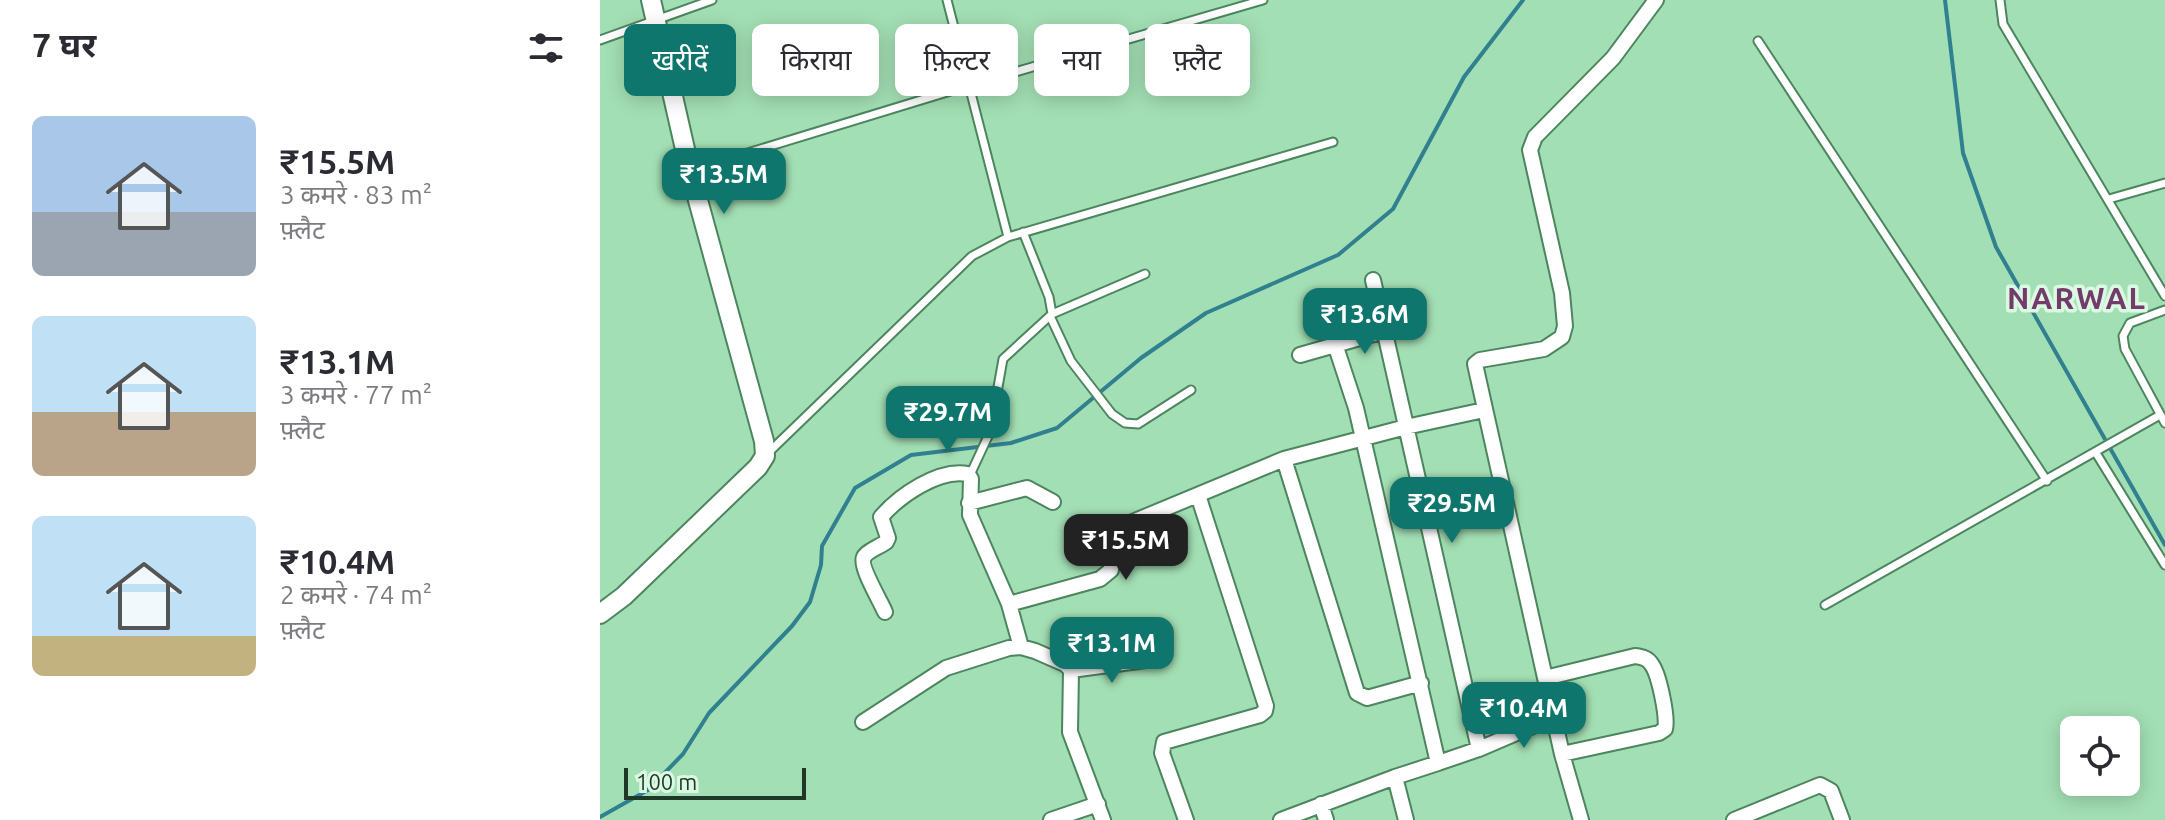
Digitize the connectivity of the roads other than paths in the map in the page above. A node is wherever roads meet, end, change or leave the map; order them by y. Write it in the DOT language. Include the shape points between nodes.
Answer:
graph roads {
  1 [pos="651,0"];
  2 [pos="712,0"];
  3 [pos="947,0"];
  4 [pos="1263,0"];
  5 [pos="1656,0"];
  6 [pos="2000,0"];
  7 [pos="656,20"];
  8 [pos="953,24"];
  9 [pos="600,40"];
  10 [pos="1758,41"];
  11 [pos="1018,71"];
  12 [pos="934,96"];
  13 [pos="970,96"];
  14 [pos="1333,142"];
  15 [pos="690,171"];
  16 [pos="2165,183"];
  17 [pos="2109,199"];
  18 [pos="1023,232"];
  19 [pos="1008,237"];
  20 [pos="1145,274"];
  21 [pos="1373,280"];
  22 [pos="2165,296"];
  23 [pos="2165,310"];
  24 [pos="1051,315"];
  25 [pos="1384,331"];
  26 [pos="1335,344"];
  27 [pos="1300,355"];
  28 [pos="1191,390"];
  29 [pos="1484,410"];
  30 [pos="2160,415"];
  31 [pos="2165,423"];
  32 [pos="1406,427"];
  33 [pos="1363,438"];
  34 [pos="2099,451"];
  35 [pos="765,456"];
  36 [pos="1284,459"];
  37 [pos="970,475"];
  38 [pos="2047,481"];
  39 [pos="1198,495"];
  40 [pos="1053,502"];
  41 [pos="969,503"];
  42 [pos="2165,565"];
  43 [pos="1009,604"];
  44 [pos="1825,605"];
  45 [pos="885,612"];
  46 [pos="600,614"];
  47 [pos="1021,647"];
  48 [pos="1146,660"];
  49 [pos="1071,670"];
  50 [pos="1545,678"];
  51 [pos="1421,683"];
  52 [pos="1554,717"];
  53 [pos="863,722"];
  54 [pos="1479,749"];
  55 [pos="1562,754"];
  56 [pos="1438,763"];
  57 [pos="1395,777"];
  58 [pos="1098,804"];
  59 [pos="1321,804"];
  60 [pos="1051,820"];
  61 [pos="1103,820"];
  62 [pos="1186,820"];
  63 [pos="1281,820"];
  64 [pos="1326,820"];
  65 [pos="1406,820"];
  66 [pos="1580,820"];
  67 [pos="1734,820"];
  68 [pos="1842,820"];
  1 -- 7 [label="street"];
  2 -- 7 [label="lane"];
  3 -- 8 [label="lane"];
  4 -- 11 [label="lane"];
  5 -- 29 [label="street" via="1613,58 1532,143 1530,158 1565,326 1562,337 1544,349 1475,364"];
  6 -- 17 [label="lane" via="2003,24"];
  7 -- 9 [label="lane"];
  7 -- 15 [label="street"];
  10 -- 38 [label="lane"];
  12 -- 15 [label="lane"];
  13 -- 19 [label="lane"];
  14 -- 18 [label="lane"];
  15 -- 35 [label="street"];
  16 -- 17 [label="lane"];
  17 -- 22 [label="lane"];
  18 -- 19 [label="lane"];
  18 -- 24 [label="lane"];
  19 -- 35 [label="lane" via="959,266"];
  20 -- 24 [label="lane"];
  21 -- 25 [label="street"];
  23 -- 30 [label="lane" via="2130,323 2123,336"];
  24 -- 28 [label="lane" via="1071,361 1125,423 1138,424"];
  24 -- 37 [label="lane" via="1003,359 988,437"];
  25 -- 26 [label="street"];
  25 -- 32 [label="street"];
  26 -- 27 [label="street"];
  26 -- 33 [label="street"];
  29 -- 32 [label="street"];
  29 -- 50 [label="street"];
  30 -- 31 [label="lane"];
  30 -- 34 [label="lane"];
  32 -- 33 [label="street"];
  32 -- 54 [label="street"];
  33 -- 36 [label="street"];
  33 -- 51 [label="street"];
  34 -- 38 [label="lane"];
  34 -- 42 [label="lane"];
  35 -- 46 [label="street"];
  36 -- 39 [label="street"];
  36 -- 51 [label="street" via="1357,693 1367,698"];
  37 -- 41 [label="street"];
  37 -- 45 [label="street" via="944,475 881,517 888,538 863,560"];
  38 -- 44 [label="lane"];
  39 -- 43 [label="street" via="1118,528 1111,539 1111,570 1100,579"];
  39 -- 62 [label="street" via="1266,706 1260,715 1164,742 1162,753"];
  40 -- 41 [label="street" via="1027,488"];
  41 -- 43 [label="street"];
  43 -- 47 [label="street"];
  47 -- 49 [label="street"];
  47 -- 53 [label="street" via="946,668"];
  48 -- 49 [label="street"];
  49 -- 58 [label="street" via="1070,732"];
  50 -- 52 [label="street"];
  50 -- 55 [label="street" via="1642,657 1654,666 1665,714 1665,729 1659,733"];
  51 -- 56 [label="street"];
  52 -- 54 [label="street"];
  52 -- 55 [label="street"];
  54 -- 56 [label="street"];
  55 -- 66 [label="street"];
  56 -- 57 [label="street"];
  57 -- 59 [label="street"];
  57 -- 65 [label="street"];
  58 -- 60 [label="street"];
  58 -- 61 [label="street"];
  59 -- 63 [label="street"];
  59 -- 64 [label="street"];
  67 -- 68 [label="street" via="1820,785 1831,791"];
}
